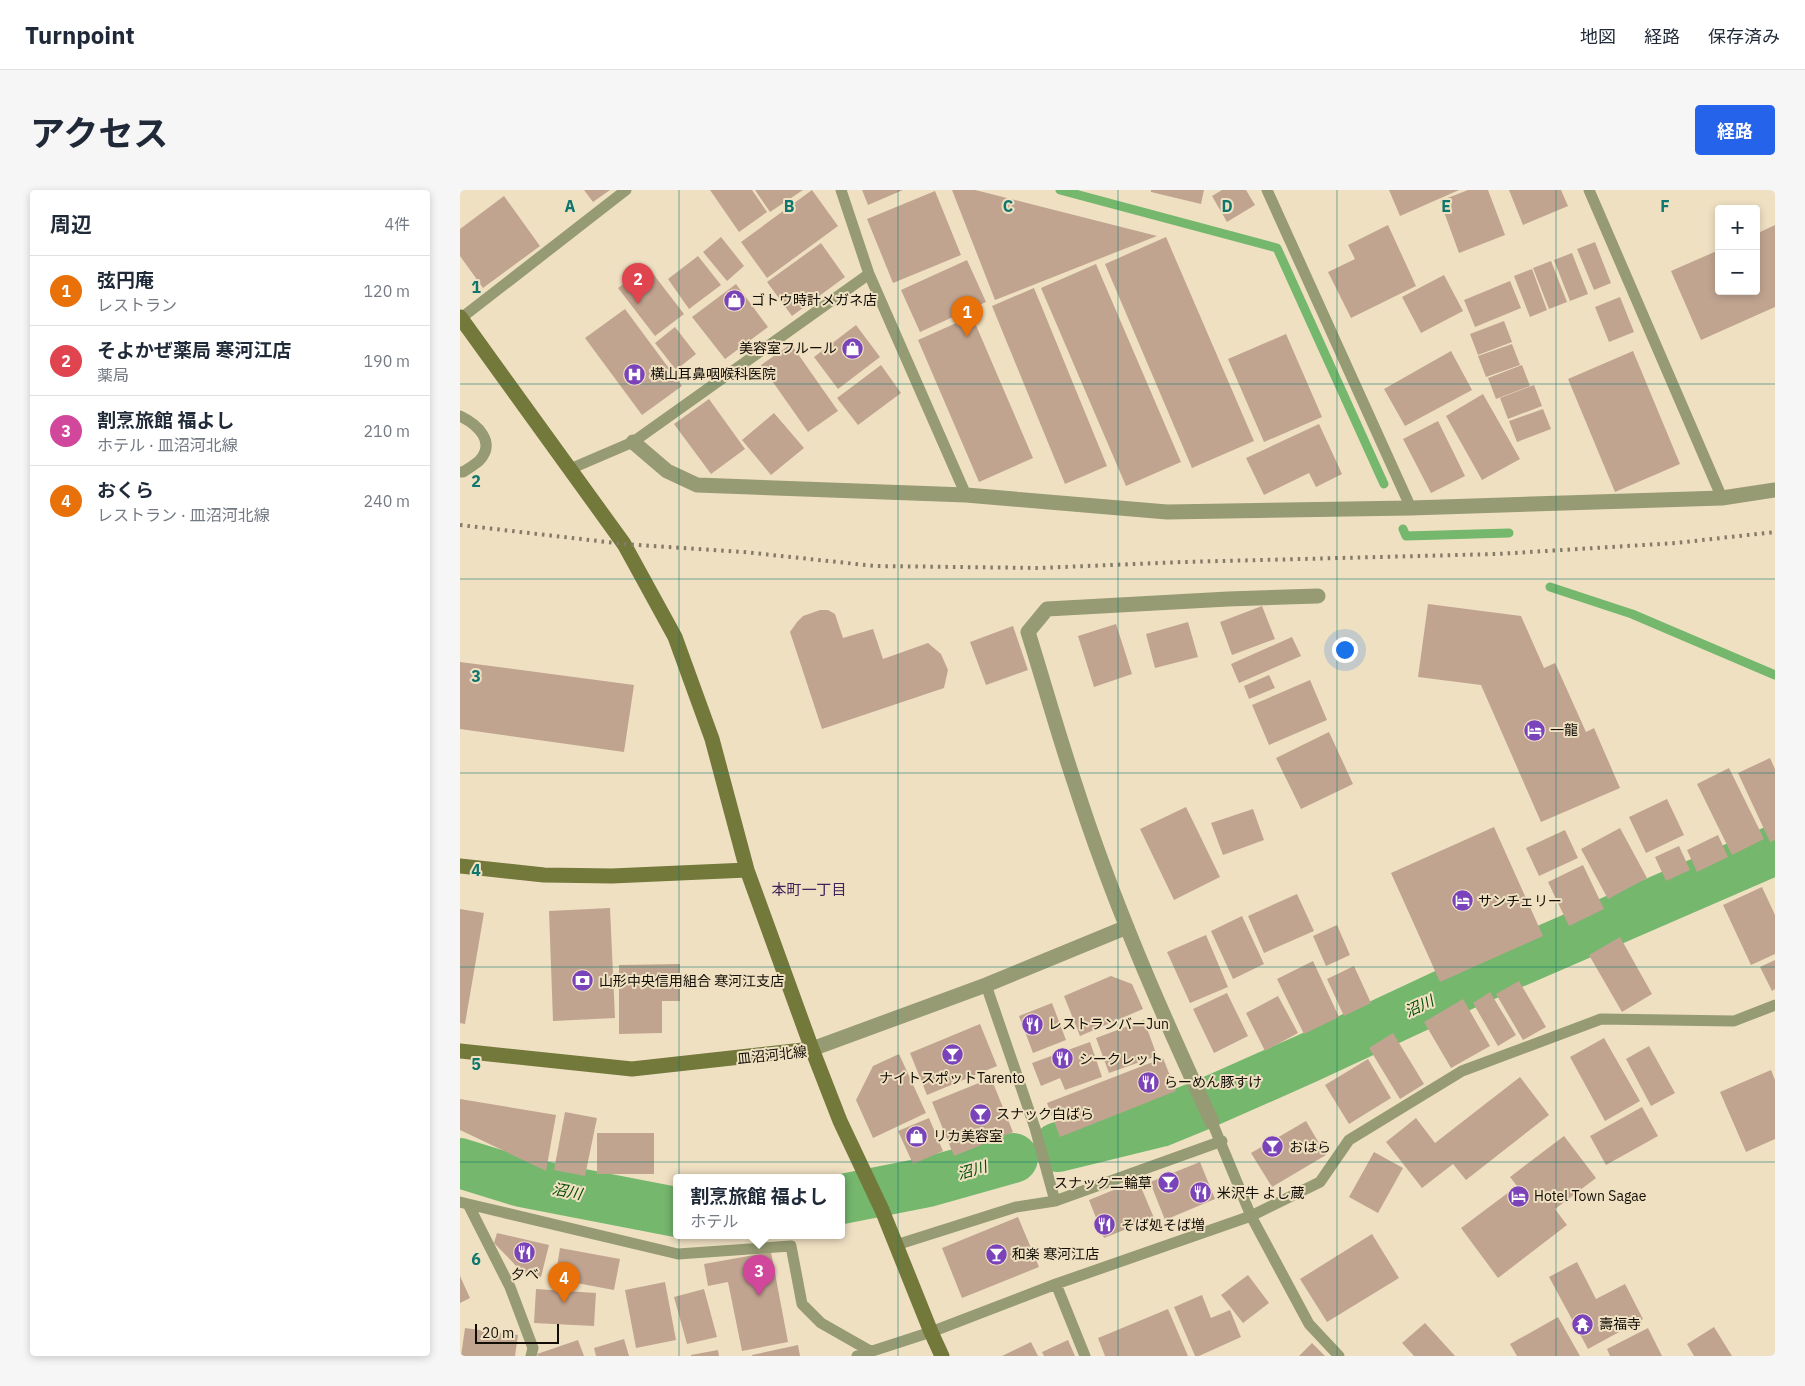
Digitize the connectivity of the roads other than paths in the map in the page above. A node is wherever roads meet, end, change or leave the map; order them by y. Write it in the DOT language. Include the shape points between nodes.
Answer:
graph roads {
  1 [pos="626,190"];
  2 [pos="841,190"];
  3 [pos="1267,190"];
  4 [pos="1589,190"];
  5 [pos="869,274"];
  6 [pos="460,318"];
  7 [pos="460,416"];
  8 [pos="633,442"];
  9 [pos="570,469"];
  10 [pos="460,472"];
  11 [pos="1775,490"];
  12 [pos="966,495"];
  13 [pos="1722,498"];
  14 [pos="1411,508"];
  15 [pos="1318,596"];
  16 [pos="460,866"];
  17 [pos="747,870"];
  18 [pos="1127,928"];
  19 [pos="986,985"];
  20 [pos="1775,1005"];
  21 [pos="812,1049"];
  22 [pos="460,1051"];
  23 [pos="1212,1122"];
  24 [pos="1222,1141"];
  25 [pos="1055,1202"];
  26 [pos="464,1203"];
  27 [pos="1251,1216"];
  28 [pos="896,1245"];
  29 [pos="1056,1284"];
  30 [pos="931,1332"];
  31 [pos="872,1352"];
  32 [pos="531,1356"];
  33 [pos="858,1356"];
  34 [pos="942,1356"];
  35 [pos="1085,1356"];
  36 [pos="1339,1356"];
  1 -- 6 [label="lane"];
  2 -- 5 [label="lane"];
  3 -- 14 [label="lane"];
  4 -- 13 [label="lane"];
  5 -- 8 [label="lane"];
  5 -- 12 [label="lane"];
  6 -- 9 [label="street"];
  7 -- 10 [label="lane" via="475,424 484,435 486,450 479,460"];
  8 -- 9 [label="lane"];
  8 -- 12 [label="street" via="667,471 697,485"];
  9 -- 17 [label="street" via="624,544 675,637 712,739"];
  11 -- 13 [label="street"];
  12 -- 14 [label="street" via="1167,512"];
  13 -- 14 [label="street"];
  15 -- 18 [label="street" via="1047,609 1028,632 1075,785"];
  16 -- 17 [label="street" via="583,876"];
  17 -- 21 [label="street"];
  18 -- 19 [label="street"];
  18 -- 23 [label="street"];
  19 -- 21 [label="street"];
  19 -- 25 [label="lane"];
  20 -- 27 [label="lane" via="1734,1021 1601,1019 1462,1071 1349,1140 1320,1182"];
  21 -- 22 [label="street, 皿沼河北線" via="632,1069"];
  21 -- 28 [label="street, 皿沼河北線" via="840,1121"];
  23 -- 24 [label="lane"];
  24 -- 25 [label="lane"];
  24 -- 27 [label="lane"];
  25 -- 28 [label="lane" via="1016,1207"];
  26 -- 31 [label="lane" via="678,1254 792,1246 802,1304 821,1323"];
  26 -- 32 [label="lane" via="510,1287 533,1348"];
  27 -- 29 [label="lane"];
  27 -- 36 [label="lane" via="1309,1324"];
  28 -- 30 [label="street, 皿沼河北線"];
  29 -- 30 [label="lane"];
  29 -- 35 [label="lane"];
  30 -- 31 [label="lane"];
  30 -- 34 [label="street, 皿沼河北線"];
  31 -- 33 [label="lane"];
}
